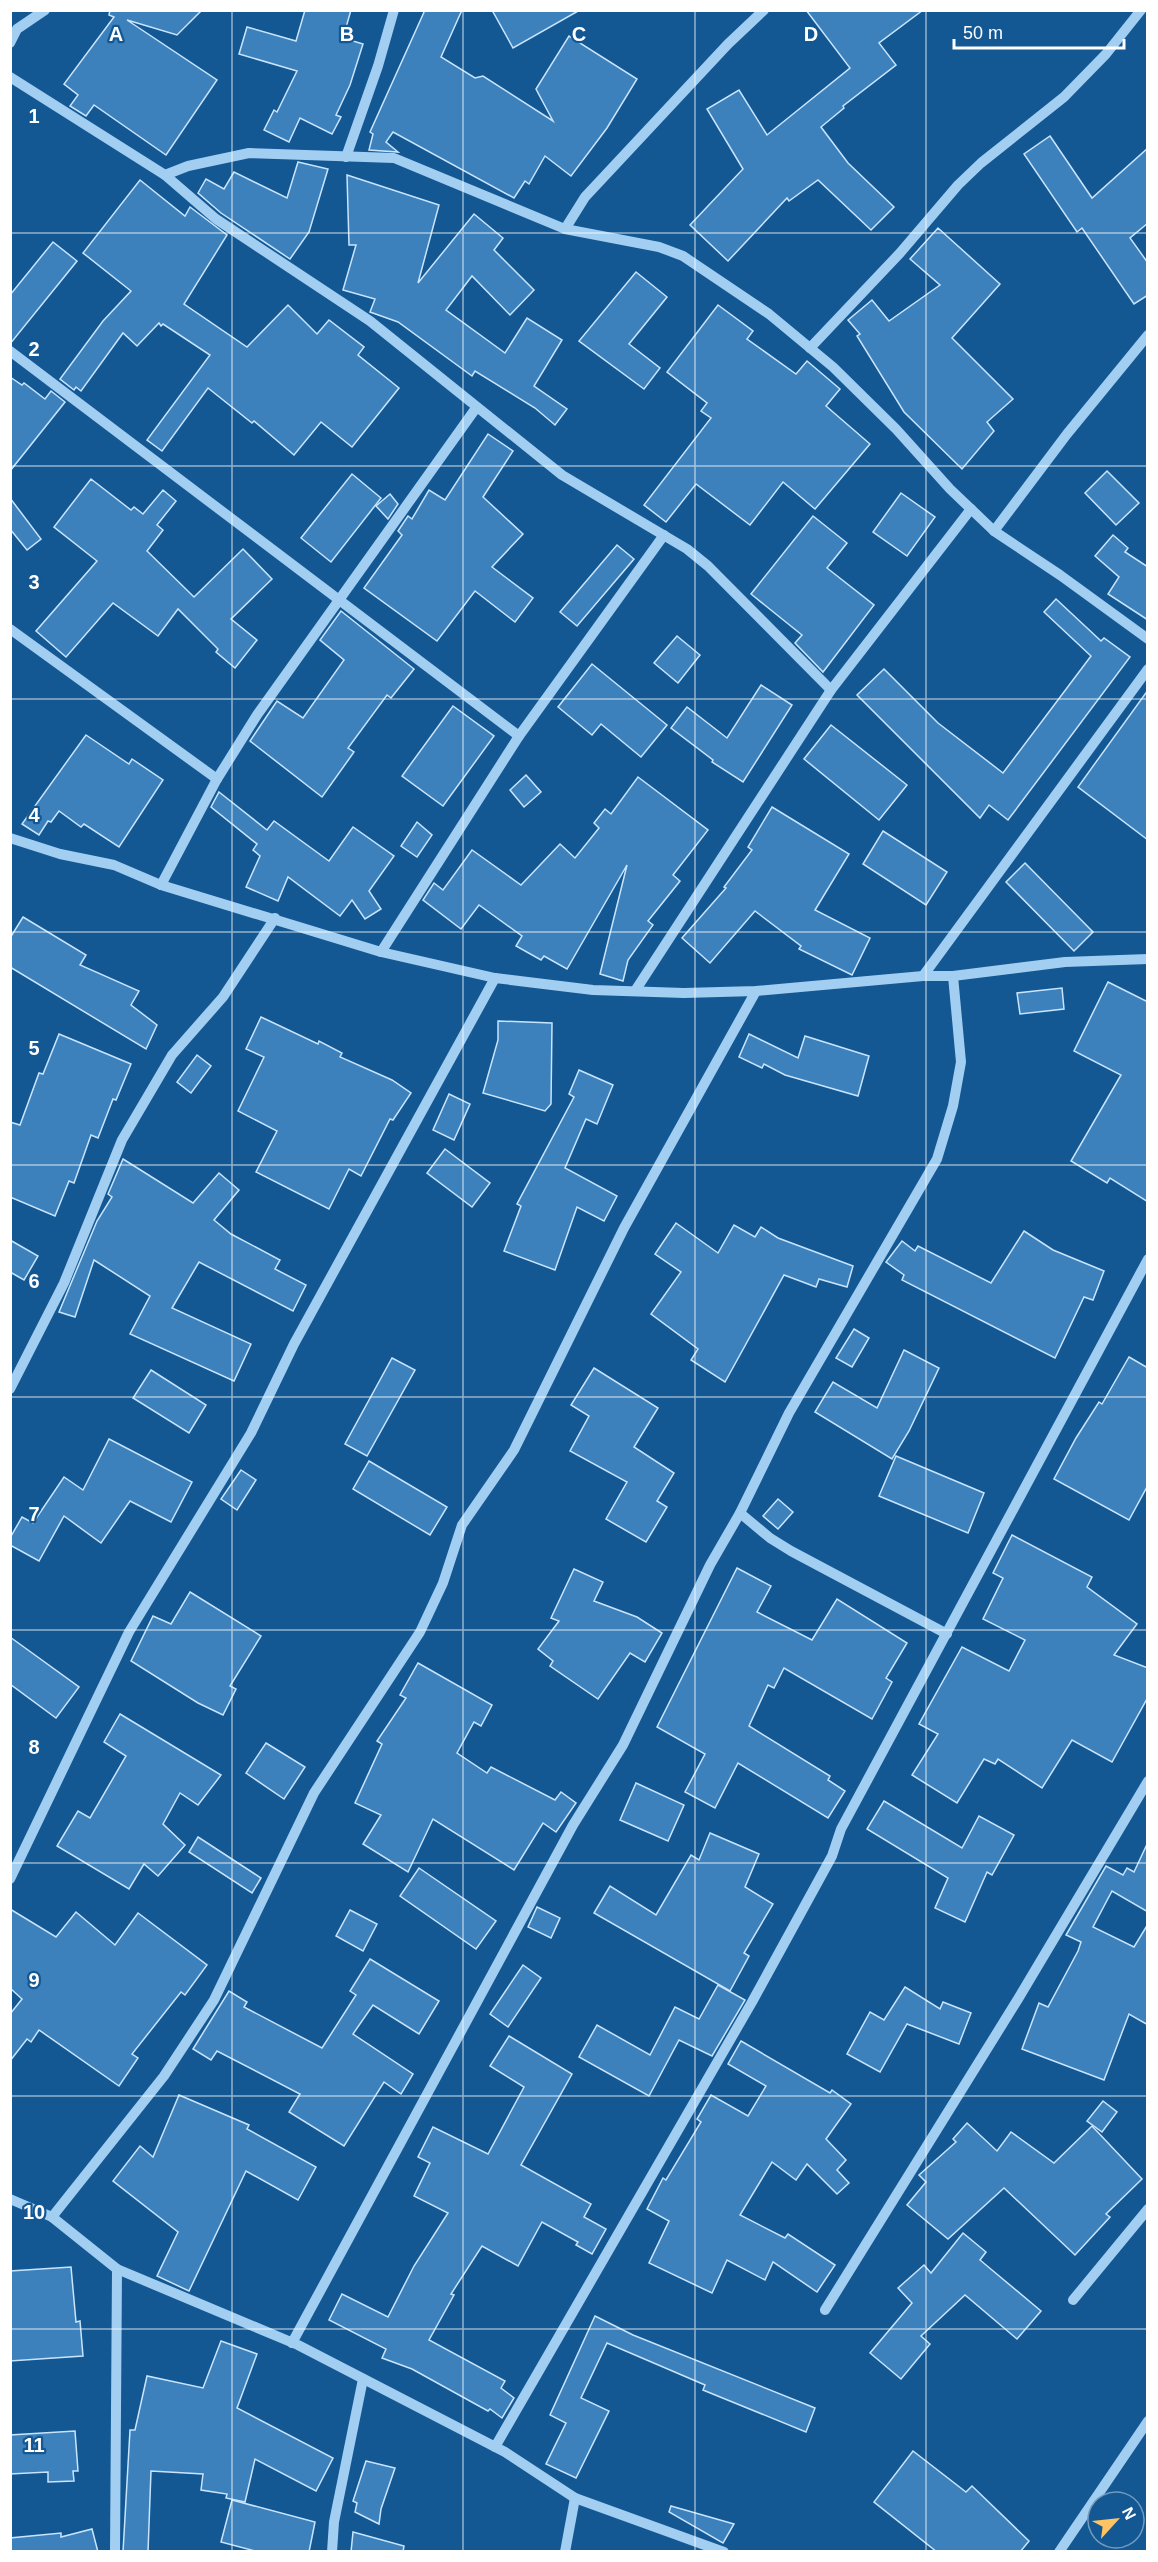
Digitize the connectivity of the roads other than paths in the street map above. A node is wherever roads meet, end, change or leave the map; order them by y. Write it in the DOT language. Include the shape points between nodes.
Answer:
graph roads {
  1 [pos="45,10"];
  2 [pos="394,10"];
  3 [pos="764,10"];
  4 [pos="1142,10"];
  5 [pos="10,43"];
  6 [pos="10,77"];
  7 [pos="346,157"];
  8 [pos="165,175"];
  9 [pos="565,229"];
  10 [pos="1148,335"];
  11 [pos="810,348"];
  12 [pos="10,351"];
  13 [pos="476,408"];
  14 [pos="970,509"];
  15 [pos="994,531"];
  16 [pos="664,535"];
  17 [pos="340,600"];
  18 [pos="10,629"];
  19 [pos="1148,639"];
  20 [pos="1148,669"];
  21 [pos="831,690"];
  22 [pos="519,736"];
  23 [pos="217,779"];
  24 [pos="12,840"];
  25 [pos="161,885"];
  26 [pos="275,918"];
  27 [pos="381,952"];
  28 [pos="1148,959"];
  29 [pos="923,976"];
  30 [pos="953,976"];
  31 [pos="495,978"];
  32 [pos="635,991"];
  33 [pos="756,991"];
  34 [pos="1148,1259"];
  35 [pos="10,1389"];
  36 [pos="740,1513"];
  37 [pos="947,1634"];
  38 [pos="1148,1781"];
  39 [pos="10,1879"];
  40 [pos="10,2199"];
  41 [pos="1148,2209"];
  42 [pos="52,2217"];
  43 [pos="117,2269"];
  44 [pos="1073,2300"];
  45 [pos="825,2310"];
  46 [pos="291,2343"];
  47 [pos="363,2379"];
  48 [pos="1148,2421"];
  49 [pos="495,2447"];
  50 [pos="575,2498"];
  51 [pos="116,2552"];
  52 [pos="332,2552"];
  53 [pos="565,2552"];
  54 [pos="723,2552"];
  55 [pos="1059,2552"];
  1 -- 5 [label="street" via="17,29"];
  2 -- 7 [label="street"];
  3 -- 9 [label="street" via="585,197"];
  4 -- 11 [label="street" via="1064,97 958,186"];
  6 -- 8 [label="street"];
  7 -- 8 [label="street" via="249,153 188,165"];
  7 -- 9 [label="street" via="394,158"];
  8 -- 13 [label="street" via="216,219 370,321"];
  9 -- 11 [label="street" via="659,247 683,256 770,314"];
  10 -- 15 [label="street"];
  11 -- 14 [label="street" via="896,429"];
  12 -- 17 [label="street"];
  13 -- 16 [label="street" via="562,475"];
  13 -- 17 [label="street"];
  14 -- 15 [label="street"];
  14 -- 21 [label="street"];
  15 -- 19 [label="street"];
  16 -- 21 [label="street" via="708,566"];
  16 -- 22 [label="street"];
  17 -- 22 [label="street"];
  17 -- 23 [label="street" via="257,715"];
  18 -- 23 [label="street"];
  20 -- 29 [label="street"];
  21 -- 32 [label="street"];
  22 -- 27 [label="street"];
  23 -- 25 [label="street"];
  24 -- 25 [label="street" via="60,855 114,865"];
  25 -- 26 [label="street"];
  26 -- 27 [label="street"];
  26 -- 35 [label="street" via="223,997 172,1055 122,1140 63,1283"];
  27 -- 31 [label="street"];
  28 -- 30 [label="street" via="1065,962"];
  29 -- 30 [label="street"];
  29 -- 33 [label="street"];
  30 -- 36 [label="street" via="961,1062 937,1159 789,1413"];
  31 -- 32 [label="street"];
  31 -- 39 [label="street" via="294,1344 251,1433 129,1632"];
  32 -- 33 [label="street"];
  33 -- 42 [label="street" via="624,1228 514,1450 462,1525 443,1583 420,1632 314,1793 214,2000 164,2076"];
  34 -- 37 [label="street"];
  36 -- 37 [label="street" via="791,1551"];
  36 -- 46 [label="street" via="710,1565 623,1745 573,1825"];
  37 -- 49 [label="street" via="752,2002"];
  38 -- 45 [label="street"];
  40 -- 42 [label="street"];
  41 -- 44 [label="street"];
  42 -- 43 [label="street"];
  43 -- 46 [label="street"];
  43 -- 51 [label="street"];
  46 -- 47 [label="street"];
  47 -- 49 [label="street"];
  47 -- 52 [label="street" via="334,2522"];
  48 -- 55 [label="street"];
  49 -- 50 [label="street"];
  50 -- 53 [label="street"];
  50 -- 54 [label="street"];
}
